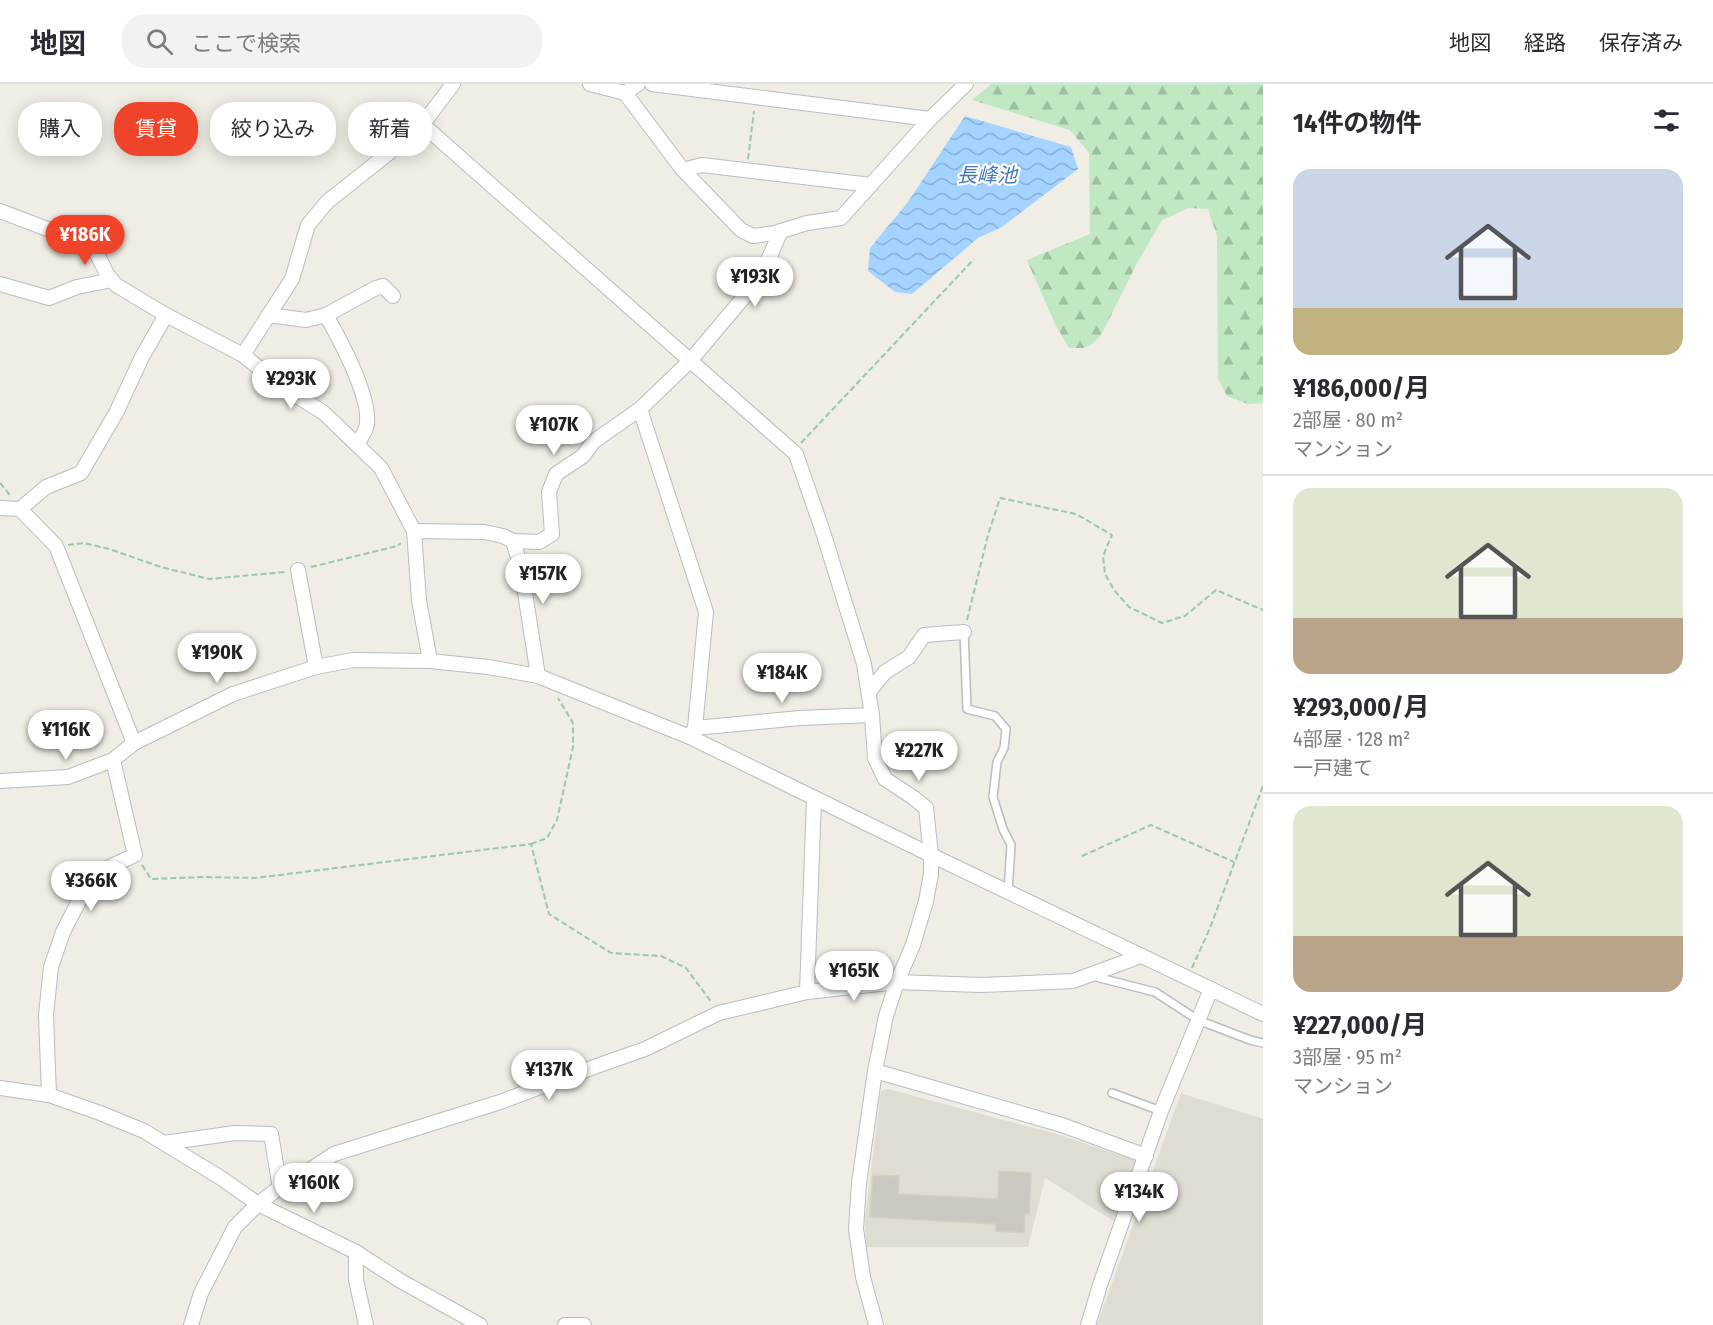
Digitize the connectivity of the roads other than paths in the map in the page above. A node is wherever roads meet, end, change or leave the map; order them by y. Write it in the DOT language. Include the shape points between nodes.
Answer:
graph roads {
  1 [pos="453,84"];
  2 [pos="590,84"];
  3 [pos="638,84"];
  4 [pos="652,84"];
  5 [pos="966,84"];
  6 [pos="625,93"];
  7 [pos="432,112"];
  8 [pos="930,119"];
  9 [pos="432,132"];
  10 [pos="385,156"];
  11 [pos="683,170"];
  12 [pos="871,185"];
  13 [pos="0,211"];
  14 [pos="781,231"];
  15 [pos="112,280"];
  16 [pos="0,284"];
  17 [pos="393,296"];
  18 [pos="166,315"];
  19 [pos="268,315"];
  20 [pos="326,315"];
  21 [pos="243,355"];
  22 [pos="690,361"];
  23 [pos="640,409"];
  24 [pos="357,444"];
  25 [pos="0,508"];
  26 [pos="20,509"];
  27 [pos="414,531"];
  28 [pos="513,541"];
  29 [pos="298,570"];
  30 [pos="964,632"];
  31 [pos="430,661"];
  32 [pos="316,667"];
  33 [pos="544,679"];
  34 [pos="869,692"];
  35 [pos="872,715"];
  36 [pos="692,732"];
  37 [pos="134,743"];
  38 [pos="113,760"];
  39 [pos="0,781"];
  40 [pos="814,798"];
  41 [pos="931,855"];
  42 [pos="1008,892"];
  43 [pos="1141,956"];
  44 [pos="1090,975"];
  45 [pos="897,982"];
  46 [pos="1211,989"];
  47 [pos="807,992"];
  48 [pos="1263,1014"];
  49 [pos="1198,1020"];
  50 [pos="1263,1043"];
  51 [pos="875,1071"];
  52 [pos="2,1090"];
  53 [pos="1112,1093"];
  54 [pos="49,1095"];
  55 [pos="1161,1111"];
  56 [pos="164,1143"];
  57 [pos="1146,1156"];
  58 [pos="280,1188"];
  59 [pos="258,1204"];
  60 [pos="356,1252"];
  61 [pos="190,1325"];
  62 [pos="366,1325"];
  63 [pos="480,1325"];
  64 [pos="565,1325"];
  65 [pos="584,1325"];
  66 [pos="876,1325"];
  67 [pos="1088,1325"];
  1 -- 7 [label="street"];
  2 -- 6 [label="street"];
  3 -- 6 [label="street"];
  4 -- 8 [label="street"];
  5 -- 8 [label="street"];
  6 -- 11 [label="street"];
  8 -- 12 [label="street"];
  9 -- 22 [label="street"];
  10 -- 19 [label="street" via="327,202 308,225 292,279"];
  11 -- 12 [label="street" via="702,165"];
  11 -- 14 [label="street" via="741,230 753,236"];
  12 -- 14 [label="street" via="841,218"];
  13 -- 15 [label="street" via="96,252"];
  14 -- 22 [label="street" via="760,278"];
  15 -- 16 [label="street" via="49,298"];
  15 -- 18 [label="street"];
  17 -- 20 [label="street" via="383,286"];
  18 -- 21 [label="street"];
  18 -- 26 [label="street" via="81,473 46,487"];
  19 -- 20 [label="street" via="306,320"];
  19 -- 21 [label="street"];
  20 -- 24 [label="street" via="346,352 367,412 366,427"];
  21 -- 24 [label="street" via="324,413"];
  22 -- 23 [label="street"];
  22 -- 34 [label="street" via="796,454 864,664"];
  23 -- 28 [label="street" via="556,474 549,492 552,534 538,542"];
  23 -- 36 [label="street" via="706,612"];
  24 -- 27 [label="street" via="381,468"];
  25 -- 26 [label="street"];
  26 -- 37 [label="street" via="56,546"];
  27 -- 28 [label="street" via="484,532"];
  27 -- 31 [label="street" via="419,600"];
  28 -- 33 [label="street"];
  29 -- 32 [label="street"];
  30 -- 34 [label="street" via="924,635 909,657 885,672"];
  30 -- 42 [label="lane" via="967,709 995,716 1006,729 993,797 1011,845"];
  31 -- 32 [label="street" via="353,660"];
  31 -- 33 [label="street" via="488,667"];
  32 -- 37 [label="street" via="233,694"];
  33 -- 36 [label="street"];
  34 -- 35 [label="street"];
  35 -- 36 [label="street" via="800,718"];
  35 -- 41 [label="street" via="875,758 885,779 926,808"];
  36 -- 40 [label="street"];
  37 -- 38 [label="street"];
  38 -- 39 [label="street" via="68,777"];
  38 -- 54 [label="street" via="135,855 102,870 83,893 63,933 51,967 46,1015"];
  40 -- 41 [label="street"];
  40 -- 47 [label="street"];
  41 -- 42 [label="street"];
  41 -- 45 [label="street" via="926,901"];
  42 -- 43 [label="street"];
  43 -- 44 [label="street"];
  43 -- 46 [label="street"];
  44 -- 45 [label="street" via="1073,981 993,984"];
  44 -- 49 [label="lane" via="1155,992"];
  45 -- 47 [label="street"];
  45 -- 51 [label="street"];
  46 -- 48 [label="street"];
  46 -- 49 [label="street"];
  47 -- 58 [label="street" via="719,1013 594,1068 334,1154"];
  49 -- 50 [label="lane"];
  49 -- 55 [label="street"];
  51 -- 57 [label="street" via="1062,1125"];
  51 -- 66 [label="street" via="856,1229"];
  52 -- 54 [label="street"];
  53 -- 55 [label="lane"];
  54 -- 56 [label="street" via="122,1122"];
  55 -- 57 [label="street"];
  56 -- 58 [label="street" via="235,1133 271,1134"];
  56 -- 59 [label="street"];
  57 -- 67 [label="street"];
  58 -- 59 [label="street"];
  59 -- 60 [label="street"];
  59 -- 61 [label="street" via="235,1227 201,1293"];
  60 -- 62 [label="street" via="356,1280"];
  60 -- 63 [label="street"];
  64 -- 65 [label="street"];
}
